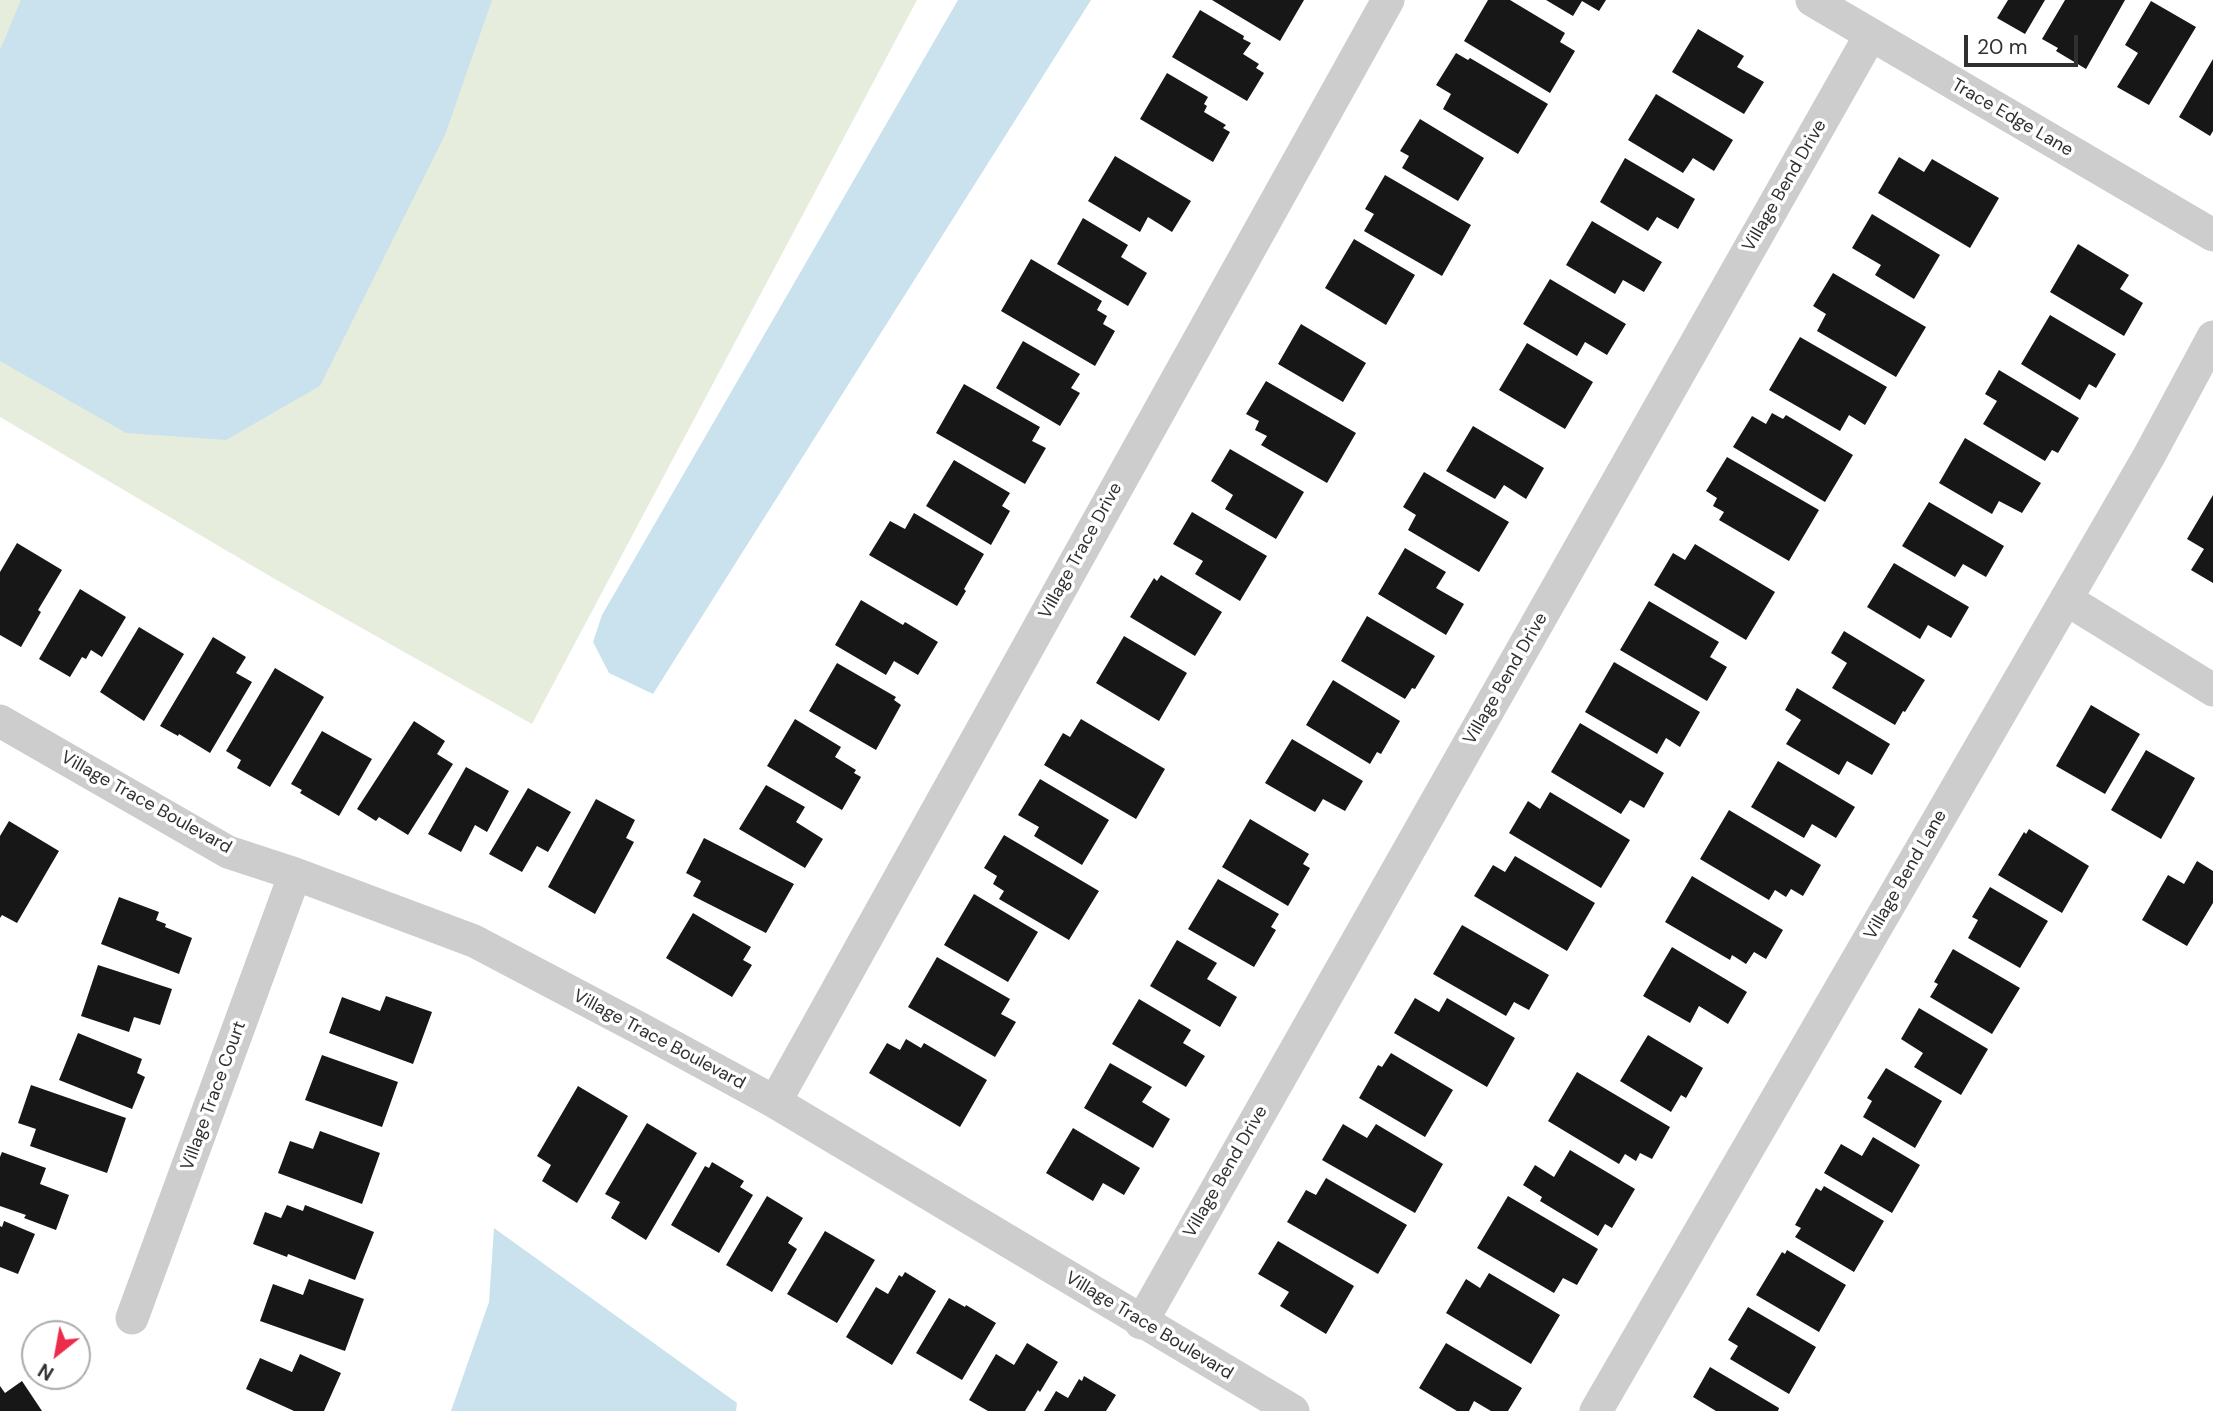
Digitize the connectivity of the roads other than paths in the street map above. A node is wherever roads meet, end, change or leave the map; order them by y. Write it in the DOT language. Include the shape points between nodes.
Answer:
graph roads {
  1 [pos="1388,0"];
  2 [pos="1812,0"];
  3 [pos="1870,36"];
  4 [pos="2213,235"];
  5 [pos="2213,337"];
  6 [pos="2066,599"];
  7 [pos="2213,690"];
  8 [pos="0,721"];
  9 [pos="295,874"];
  10 [pos="775,1102"];
  11 [pos="132,1318"];
  12 [pos="1141,1322"];
  13 [pos="1293,1411"];
  14 [pos="1596,1411"];
  1 -- 10 [label="street, Village Trace Drive"];
  2 -- 3 [label="street, Trace Edge Lane"];
  3 -- 4 [label="street, Trace Edge Lane"];
  3 -- 12 [label="street, Village Bend Drive"];
  5 -- 6 [label="street, Village Bend Lane"];
  6 -- 7 [label="street"];
  6 -- 14 [label="street, Village Bend Lane"];
  8 -- 9 [label="street, Village Trace Boulevard" via="228,852"];
  9 -- 10 [label="street, Village Trace Boulevard" via="474,942"];
  9 -- 11 [label="street, Village Trace Court"];
  10 -- 12 [label="street, Village Trace Boulevard"];
  12 -- 13 [label="street, Village Trace Boulevard"];
}
